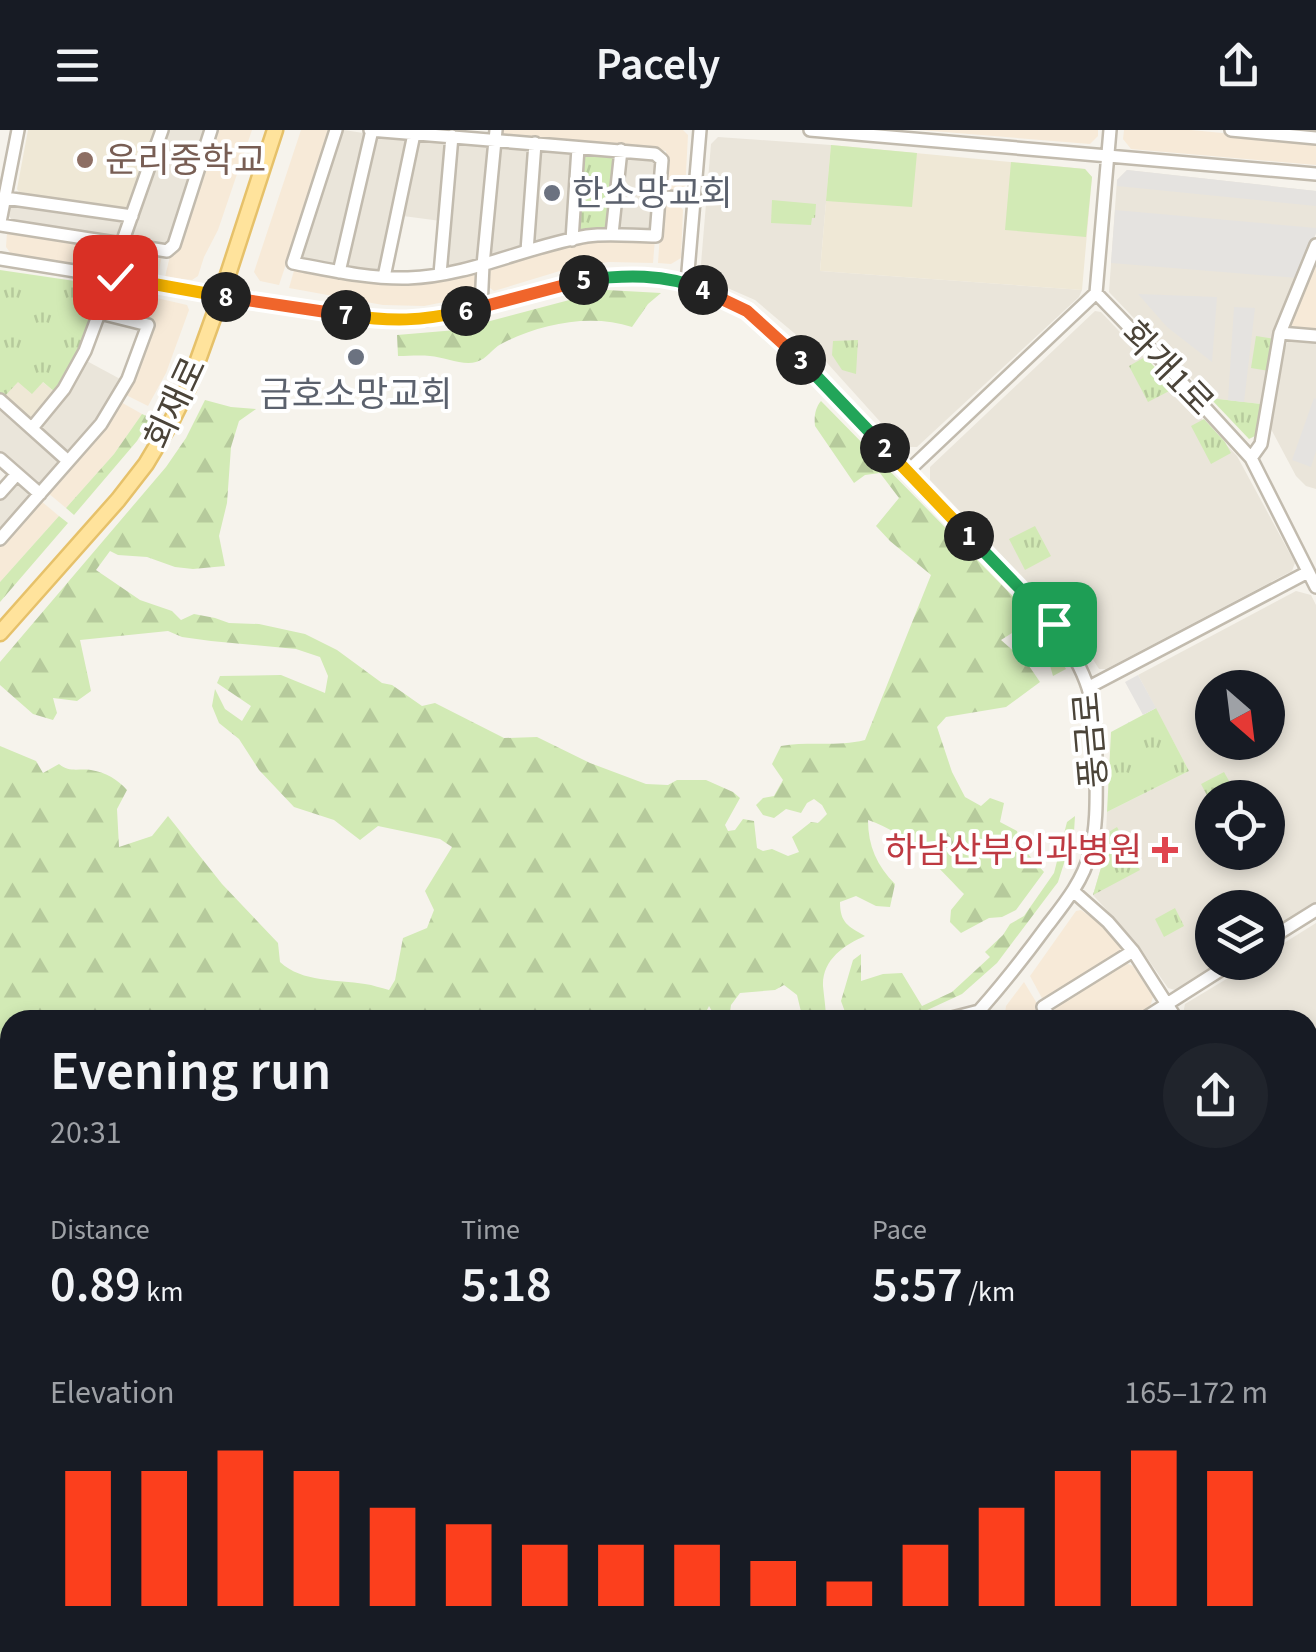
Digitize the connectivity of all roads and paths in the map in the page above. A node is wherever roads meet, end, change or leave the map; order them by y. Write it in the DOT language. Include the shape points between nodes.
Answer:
graph roads {
  1 [pos="18,130"];
  2 [pos="162,130"];
  3 [pos="211,130"];
  4 [pos="275,130"];
  5 [pos="336,130"];
  6 [pos="371,130"];
  7 [pos="700,130"];
  8 [pos="810,130"];
  9 [pos="1110,130"];
  10 [pos="1233,130"];
  11 [pos="414,134"];
  12 [pos="905,134"];
  13 [pos="495,135"];
  14 [pos="1314,135"];
  15 [pos="452,136"];
  16 [pos="535,143"];
  17 [pos="578,148"];
  18 [pos="621,150"];
  19 [pos="1108,157"];
  20 [pos="1316,174"];
  21 [pos="659,197"];
  22 [pos="5,198"];
  23 [pos="694,198"];
  24 [pos="132,216"];
  25 [pos="0,224"];
  26 [pos="612,234"];
  27 [pos="572,240"];
  28 [pos="122,243"];
  29 [pos="1316,246"];
  30 [pos="527,251"];
  31 [pos="0,259"];
  32 [pos="482,265"];
  33 [pos="338,272"];
  34 [pos="440,274"];
  35 [pos="115,277"];
  36 [pos="384,277"];
  37 [pos="687,283"];
  38 [pos="1096,293"];
  39 [pos="220,296"];
  40 [pos="481,308"];
  41 [pos="100,313"];
  42 [pos="1280,333"];
  43 [pos="1316,336"];
  44 [pos="0,400"];
  45 [pos="32,428"];
  46 [pos="0,458"];
  47 [pos="1251,458"];
  48 [pos="68,462"];
  49 [pos="907,472"];
  50 [pos="17,474"];
  51 [pos="0,493"];
  52 [pos="40,494"];
  53 [pos="0,539"];
  54 [pos="1308,572"];
  55 [pos="1316,586"];
  56 [pos="0,633"];
  57 [pos="1090,687"];
  58 [pos="1073,892"];
  59 [pos="1316,910"];
  60 [pos="1285,929"];
  61 [pos="1133,950"];
  62 [pos="1205,980"];
  63 [pos="1167,1005"];
  64 [pos="987,1010"];
  65 [pos="1046,1010"];
  66 [pos="1159,1010"];
  67 [pos="1170,1010"];
  1 -- 22 [label="street"];
  2 -- 24 [label="street"];
  3 -- 28 [label="street" via="174,245 166,251"];
  4 -- 39 [label="main road, 회재로"];
  5 -- 33 [label="street" via="293,263"];
  6 -- 11 [label="street"];
  6 -- 33 [label="street"];
  7 -- 23 [label="street"];
  8 -- 12 [label="street"];
  9 -- 19 [label="street, 화개1로"];
  10 -- 14 [label="street"];
  11 -- 15 [label="street"];
  11 -- 36 [label="street"];
  12 -- 19 [label="street"];
  13 -- 15 [label="street"];
  13 -- 16 [label="street"];
  13 -- 32 [label="street"];
  15 -- 34 [label="street"];
  16 -- 17 [label="street"];
  16 -- 30 [label="street"];
  17 -- 18 [label="street"];
  17 -- 27 [label="street"];
  18 -- 21 [label="street" via="662,160"];
  18 -- 26 [label="street"];
  19 -- 20 [label="street"];
  19 -- 38 [label="street, 화개1로"];
  21 -- 23 [label="street"];
  21 -- 26 [label="street" via="656,236"];
  22 -- 24 [label="street"];
  22 -- 25 [label="street"];
  23 -- 37 [label="street"];
  24 -- 28 [label="street"];
  25 -- 28 [label="street"];
  26 -- 27 [label="street"];
  27 -- 30 [label="street"];
  28 -- 35 [label="street"];
  29 -- 42 [label="street"];
  30 -- 32 [label="street"];
  31 -- 35 [label="street, 풍금로"];
  32 -- 34 [label="street"];
  32 -- 40 [label="street"];
  33 -- 36 [label="street"];
  34 -- 36 [label="street"];
  35 -- 39 [label="street, 풍금로"];
  35 -- 41 [label="street"];
  37 -- 40 [label="street, 풍금로" via="654,277 574,281"];
  37 -- 49 [label="street, 풍금로" via="762,322"];
  38 -- 47 [label="street, 화개1로"];
  38 -- 49 [label="street"];
  39 -- 40 [label="street, 풍금로" via="380,320 425,320"];
  39 -- 56 [label="main road, 회재로" via="188,388 146,464"];
  41 -- 45 [label="street" via="64,389"];
  41 -- 48 [label="street" via="148,325 123,387"];
  42 -- 43 [label="street"];
  42 -- 47 [label="street" via="1260,444"];
  44 -- 45 [label="street"];
  45 -- 48 [label="street"];
  46 -- 50 [label="street"];
  47 -- 54 [label="street, 화개1로"];
  48 -- 52 [label="street"];
  49 -- 57 [label="street, 풍금로" via="1054,624"];
  50 -- 51 [label="street"];
  50 -- 52 [label="street"];
  52 -- 53 [label="street"];
  54 -- 55 [label="street, 화개1로"];
  54 -- 57 [label="street"];
  57 -- 58 [label="street, 풍금로" via="1096,823"];
  58 -- 61 [label="street"];
  58 -- 64 [label="street, 풍금로"];
  59 -- 60 [label="street"];
  61 -- 63 [label="street"];
  61 -- 65 [label="street"];
  62 -- 63 [label="street"];
  63 -- 66 [label="street"];
  63 -- 67 [label="street"];
}
